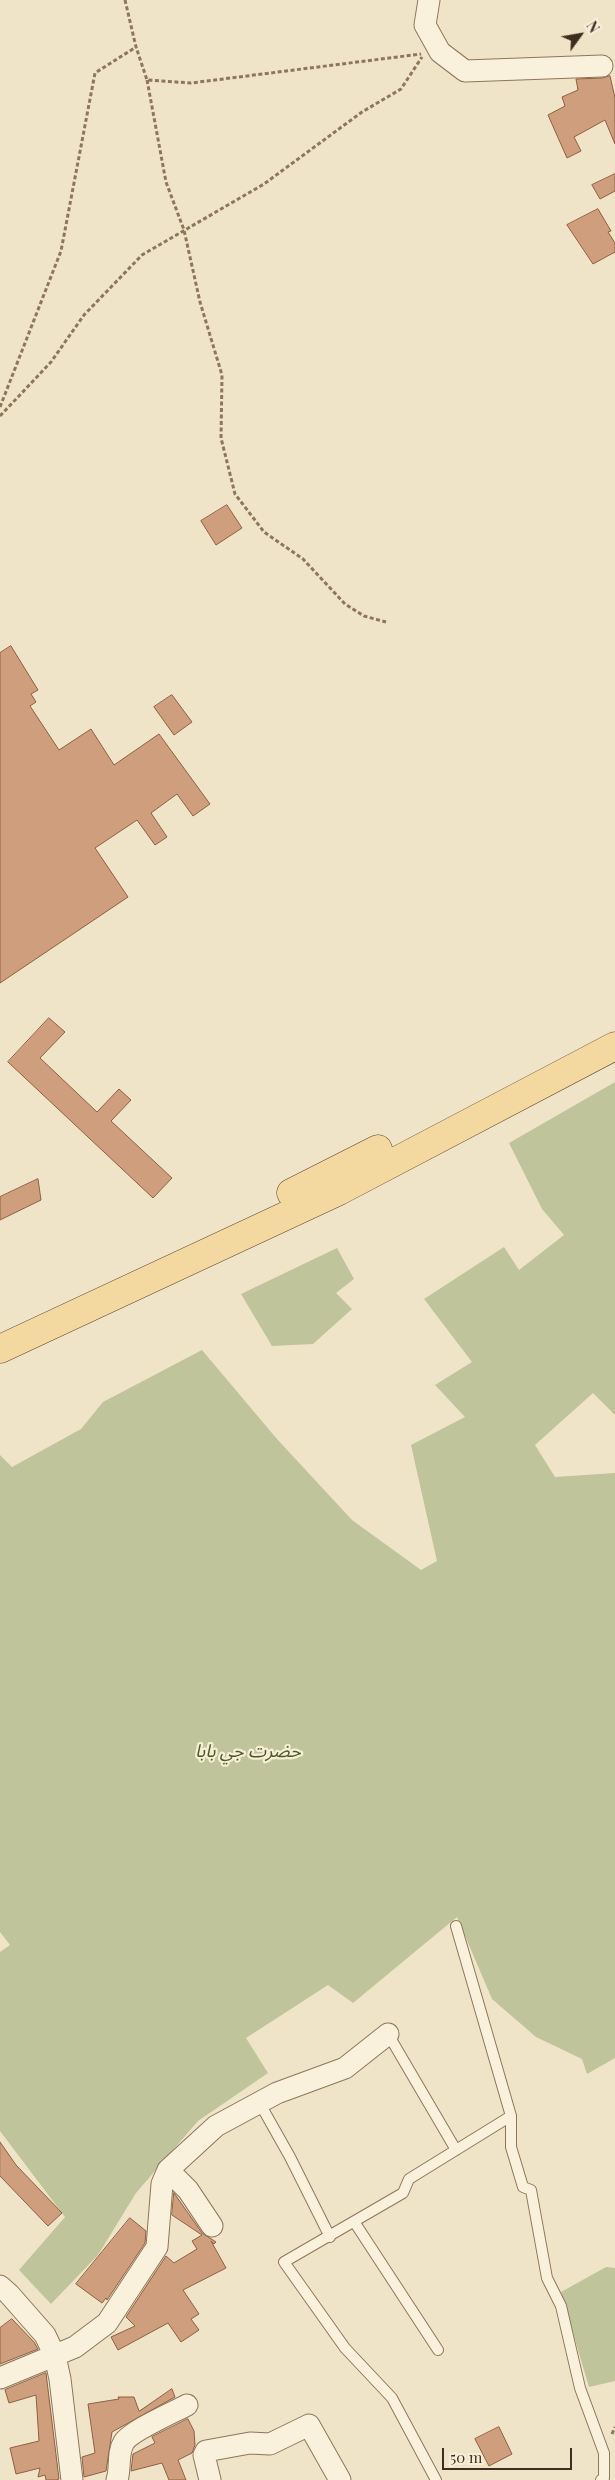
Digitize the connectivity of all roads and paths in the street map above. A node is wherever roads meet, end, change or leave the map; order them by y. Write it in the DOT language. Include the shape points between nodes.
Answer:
graph roads {
  1 [pos="125,0"];
  2 [pos="429,0"];
  3 [pos="136,47"];
  4 [pos="602,66"];
  5 [pos="147,80"];
  6 [pos="184,230"];
  7 [pos="0,407"];
  8 [pos="0,416"];
  9 [pos="386,622"];
  10 [pos="615,1027"];
  11 [pos="615,1046"];
  12 [pos="343,1178"];
  13 [pos="0,1329"];
  14 [pos="0,1349"];
  15 [pos="456,1926"];
  16 [pos="388,2034"];
  17 [pos="259,2102"];
  18 [pos="510,2116"];
  19 [pos="456,2150"];
  20 [pos="168,2170"];
  21 [pos="355,2223"];
  22 [pos="212,2226"];
  23 [pos="330,2236"];
  24 [pos="0,2286"];
  25 [pos="438,2350"];
  26 [pos="55,2356"];
  27 [pos="0,2378"];
  28 [pos="188,2405"];
  29 [pos="72,2480"];
  30 [pos="117,2480"];
  31 [pos="210,2480"];
  32 [pos="340,2480"];
  33 [pos="436,2480"];
  34 [pos="601,2480"];
  1 -- 3 [label="path"];
  2 -- 4 [label="street" via="425,25 440,52 465,72"];
  3 -- 5 [label="path"];
  3 -- 7 [label="path" via="95,73 62,251"];
  5 -- 6 [label="path" via="166,182"];
  5 -- 6 [label="path" via="191,83 424,54 401,89 362,112 264,184"];
  6 -- 8 [label="path" via="142,255 114,282 84,315 51,362"];
  6 -- 9 [label="path" via="200,302 222,375 221,438 235,494 264,532 303,559 345,604 364,616"];
  10 -- 12 [label="main road"];
  11 -- 12 [label="main road"];
  12 -- 13 [label="main road"];
  12 -- 14 [label="main road"];
  15 -- 18 [label="lane"];
  16 -- 17 [label="street" via="345,2068"];
  16 -- 19 [label="lane"];
  17 -- 20 [label="street" via="216,2126"];
  17 -- 23 [label="lane"];
  18 -- 19 [label="lane"];
  18 -- 34 [label="lane" via="511,2147 523,2187 531,2190 547,2278 561,2306 580,2388 604,2453 604,2478"];
  19 -- 21 [label="lane" via="409,2179 403,2193"];
  20 -- 22 [label="street" via="188,2190"];
  20 -- 26 [label="street" via="162,2184 158,2248 107,2323 75,2347"];
  21 -- 23 [label="lane"];
  21 -- 25 [label="lane"];
  23 -- 33 [label="lane" via="284,2262 346,2348 392,2398"];
  24 -- 26 [label="street" via="45,2334"];
  26 -- 27 [label="street"];
  26 -- 29 [label="street"];
  28 -- 30 [label="street" via="124,2442"];
  31 -- 32 [label="street" via="204,2455 206,2451 250,2442 270,2444 309,2425"];
}
